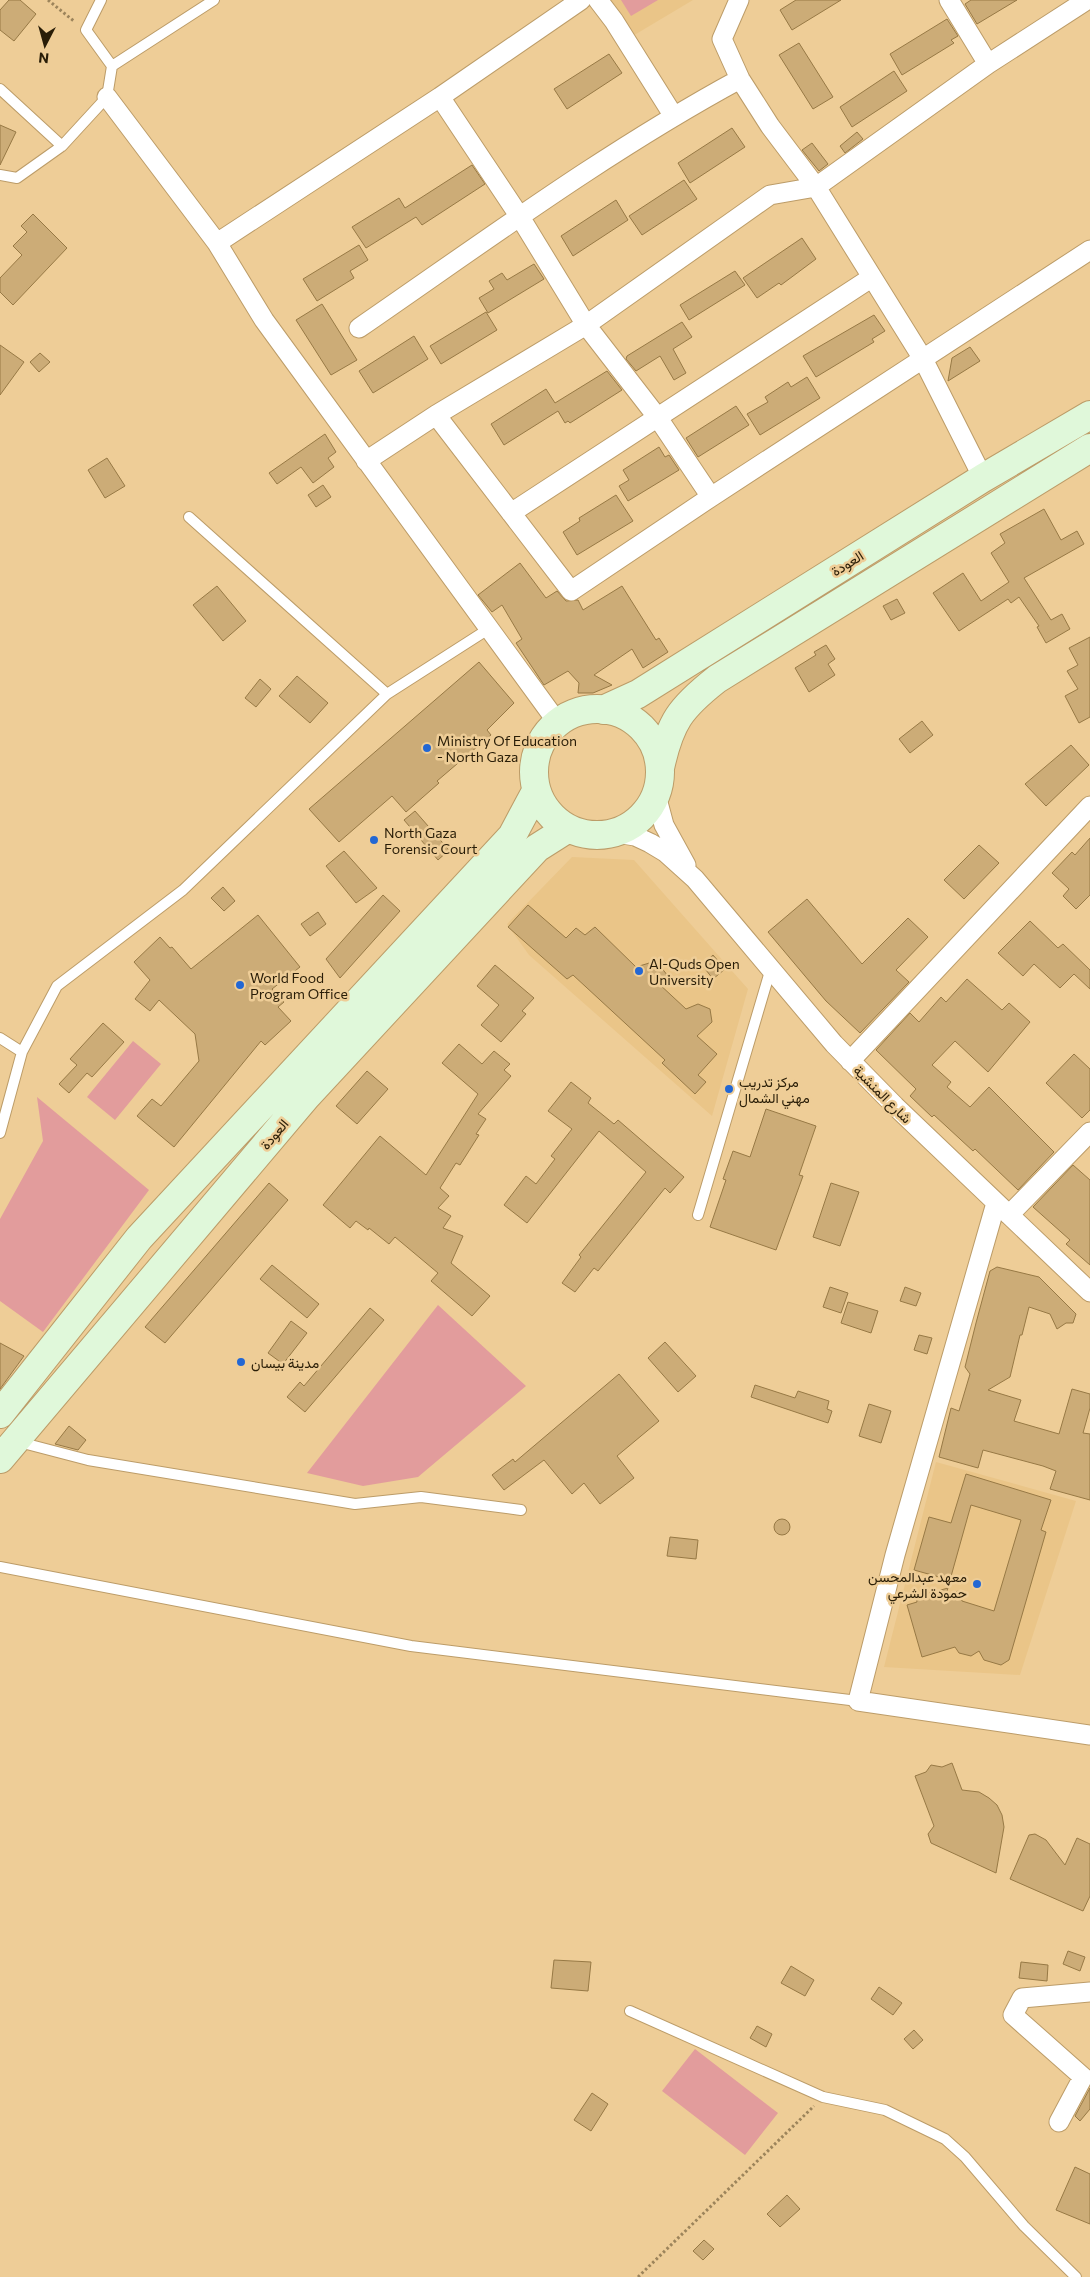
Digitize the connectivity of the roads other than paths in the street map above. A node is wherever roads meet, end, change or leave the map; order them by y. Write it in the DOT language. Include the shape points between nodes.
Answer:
graph roads {
  1 [pos="101,0"];
  2 [pos="214,0"];
  3 [pos="581,0"];
  4 [pos="598,0"];
  5 [pos="739,0"];
  6 [pos="949,0"];
  7 [pos="1087,0"];
  8 [pos="988,64"];
  9 [pos="112,66"];
  10 [pos="740,78"];
  11 [pos="0,89"];
  12 [pos="107,97"];
  13 [pos="440,97"];
  14 [pos="673,115"];
  15 [pos="62,146"];
  16 [pos="0,175"];
  17 [pos="816,187"];
  18 [pos="520,217"];
  19 [pos="217,243"];
  20 [pos="1090,250"];
  21 [pos="871,278"];
  22 [pos="586,325"];
  23 [pos="359,328"];
  24 [pos="923,359"];
  25 [pos="436,415"];
  26 [pos="1090,415"];
  27 [pos="658,418"];
  28 [pos="1090,448"];
  29 [pos="366,461"];
  30 [pos="983,478"];
  31 [pos="711,497"];
  32 [pos="511,513"];
  33 [pos="188,517"];
  34 [pos="490,628"];
  35 [pos="386,694"];
  36 [pos="603,710"];
  37 [pos="558,723"];
  38 [pos="660,768"];
  39 [pos="536,791"];
  40 [pos="656,795"];
  41 [pos="1090,806"];
  42 [pos="567,828"];
  43 [pos="616,833"];
  44 [pos="695,878"];
  45 [pos="771,968"];
  46 [pos="0,1038"];
  47 [pos="22,1052"];
  48 [pos="850,1060"];
  49 [pos="1090,1132"];
  50 [pos="0,1133"];
  51 [pos="1002,1209"];
  52 [pos="698,1215"];
  53 [pos="1090,1292"];
  54 [pos="0,1414"];
  55 [pos="7,1450"];
  56 [pos="521,1510"];
  57 [pos="0,1567"];
  58 [pos="858,1701"];
  59 [pos="1090,1735"];
  60 [pos="1090,1992"];
  61 [pos="630,2011"];
  62 [pos="1059,2122"];
  63 [pos="1076,2277"];
  1 -- 9 [label="lane" via="86,30"];
  2 -- 9 [label="lane"];
  3 -- 13 [label="street"];
  4 -- 14 [label="street"];
  5 -- 10 [label="street" via="722,40"];
  6 -- 8 [label="street"];
  7 -- 8 [label="street"];
  8 -- 17 [label="street"];
  9 -- 12 [label="lane"];
  10 -- 14 [label="street"];
  10 -- 17 [label="street" via="770,126"];
  11 -- 15 [label="lane"];
  12 -- 15 [label="lane"];
  12 -- 19 [label="street"];
  13 -- 18 [label="street"];
  13 -- 19 [label="street"];
  14 -- 18 [label="street"];
  15 -- 16 [label="lane" via="17,178"];
  17 -- 21 [label="street"];
  17 -- 22 [label="street" via="770,195"];
  18 -- 22 [label="street"];
  18 -- 23 [label="street"];
  19 -- 29 [label="street" via="264,320"];
  20 -- 24 [label="street"];
  21 -- 24 [label="street"];
  21 -- 27 [label="street"];
  22 -- 25 [label="street"];
  22 -- 27 [label="street"];
  24 -- 30 [label="street"];
  24 -- 31 [label="street"];
  25 -- 29 [label="street"];
  25 -- 32 [label="street"];
  26 -- 30 [label="main road, العودة"];
  27 -- 31 [label="street"];
  27 -- 32 [label="street"];
  28 -- 38 [label="main road" via="717,679 693,698 676,719"];
  29 -- 34 [label="street"];
  30 -- 36 [label="main road, العودة" via="646,689"];
  31 -- 32 [label="street" via="571,591"];
  33 -- 35 [label="lane"];
  34 -- 35 [label="lane"];
  34 -- 37 [label="street"];
  35 -- 47 [label="lane" via="183,890 57,986"];
  36 -- 37 [label="main road" via="576,713"];
  36 -- 38 [label="main road" via="623,715 645,731 655,749"];
  37 -- 39 [label="main road" via="543,739 535,759"];
  38 -- 40 [label="main road"];
  39 -- 42 [label="main road" via="560,824"];
  39 -- 54 [label="main road, العودة" via="512,836 139,1238"];
  40 -- 43 [label="main road" via="642,817"];
  40 -- 44 [label="street, شارع المنشية" via="669,835"];
  41 -- 48 [label="street"];
  42 -- 43 [label="main road" via="591,835"];
  42 -- 55 [label="main road, العودة" via="536,848 306,1097"];
  43 -- 44 [label="street, شارع المنشية" via="650,843"];
  44 -- 45 [label="street, شارع المنشية"];
  45 -- 48 [label="street, شارع المنشية"];
  45 -- 52 [label="lane"];
  46 -- 47 [label="lane"];
  47 -- 50 [label="lane"];
  48 -- 51 [label="street, شارع المنشية"];
  49 -- 51 [label="street"];
  51 -- 53 [label="street, شارع المنشية"];
  51 -- 58 [label="street" via="895,1555"];
  55 -- 56 [label="lane" via="88,1460 355,1504 421,1497"];
  57 -- 58 [label="lane" via="411,1646"];
  58 -- 59 [label="street"];
  60 -- 62 [label="street" via="1022,1998 1013,2015 1083,2077"];
  61 -- 63 [label="lane" via="823,2097 885,2110 945,2139 1024,2226"];
}
